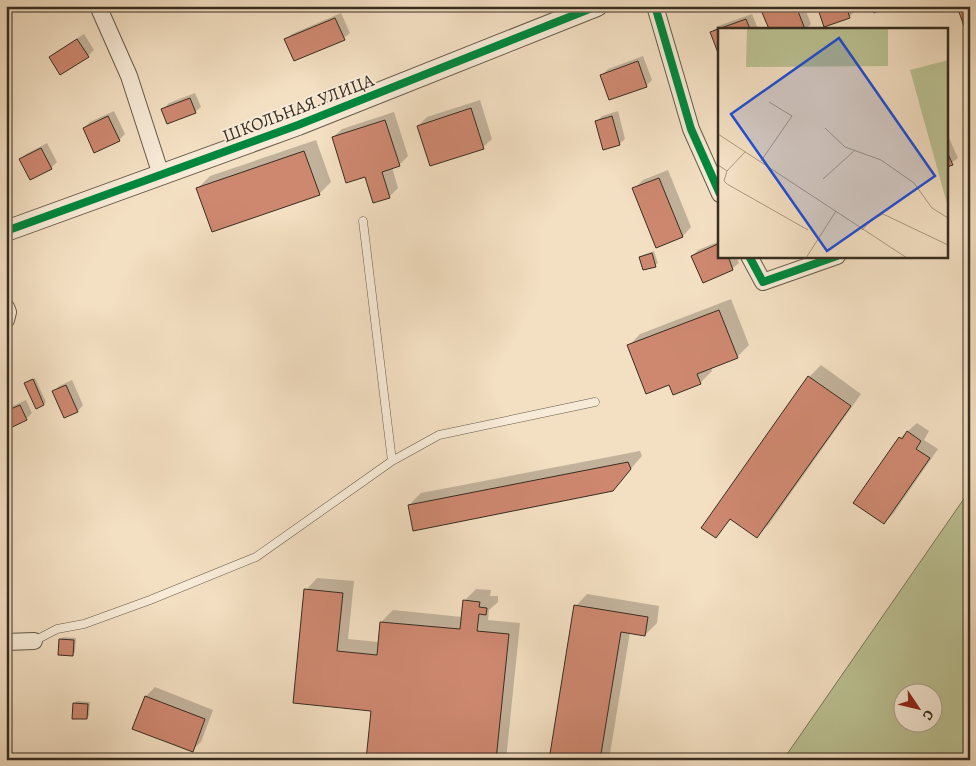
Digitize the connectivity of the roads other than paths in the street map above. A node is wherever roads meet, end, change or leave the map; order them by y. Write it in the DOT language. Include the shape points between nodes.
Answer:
graph roads {
  1 [pos="98,6"];
  2 [pos="597,6"];
  3 [pos="655,6"];
  4 [pos="162,175"];
  5 [pos="718,190"];
  6 [pos="363,221"];
  7 [pos="6,231"];
  8 [pos="750,258"];
  9 [pos="831,258"];
  10 [pos="6,307"];
  11 [pos="6,320"];
  12 [pos="595,402"];
  13 [pos="392,461"];
  14 [pos="34,641"];
  15 [pos="6,642"];
  1 -- 4 [label="street" via="129,76"];
  2 -- 4 [label="street, ШКОЛЬНАЯ УЛИЦА" via="298,125"];
  3 -- 5 [label="street" via="691,129"];
  4 -- 7 [label="street, ШКОЛЬНАЯ УЛИЦА"];
  6 -- 13 [label="lane"];
  8 -- 9 [label="street" via="763,282"];
  10 -- 11 [label="street"];
  12 -- 13 [label="lane" via="439,435"];
  13 -- 14 [label="lane" via="256,557 84,624 57,628"];
  14 -- 15 [label="street"];
}
